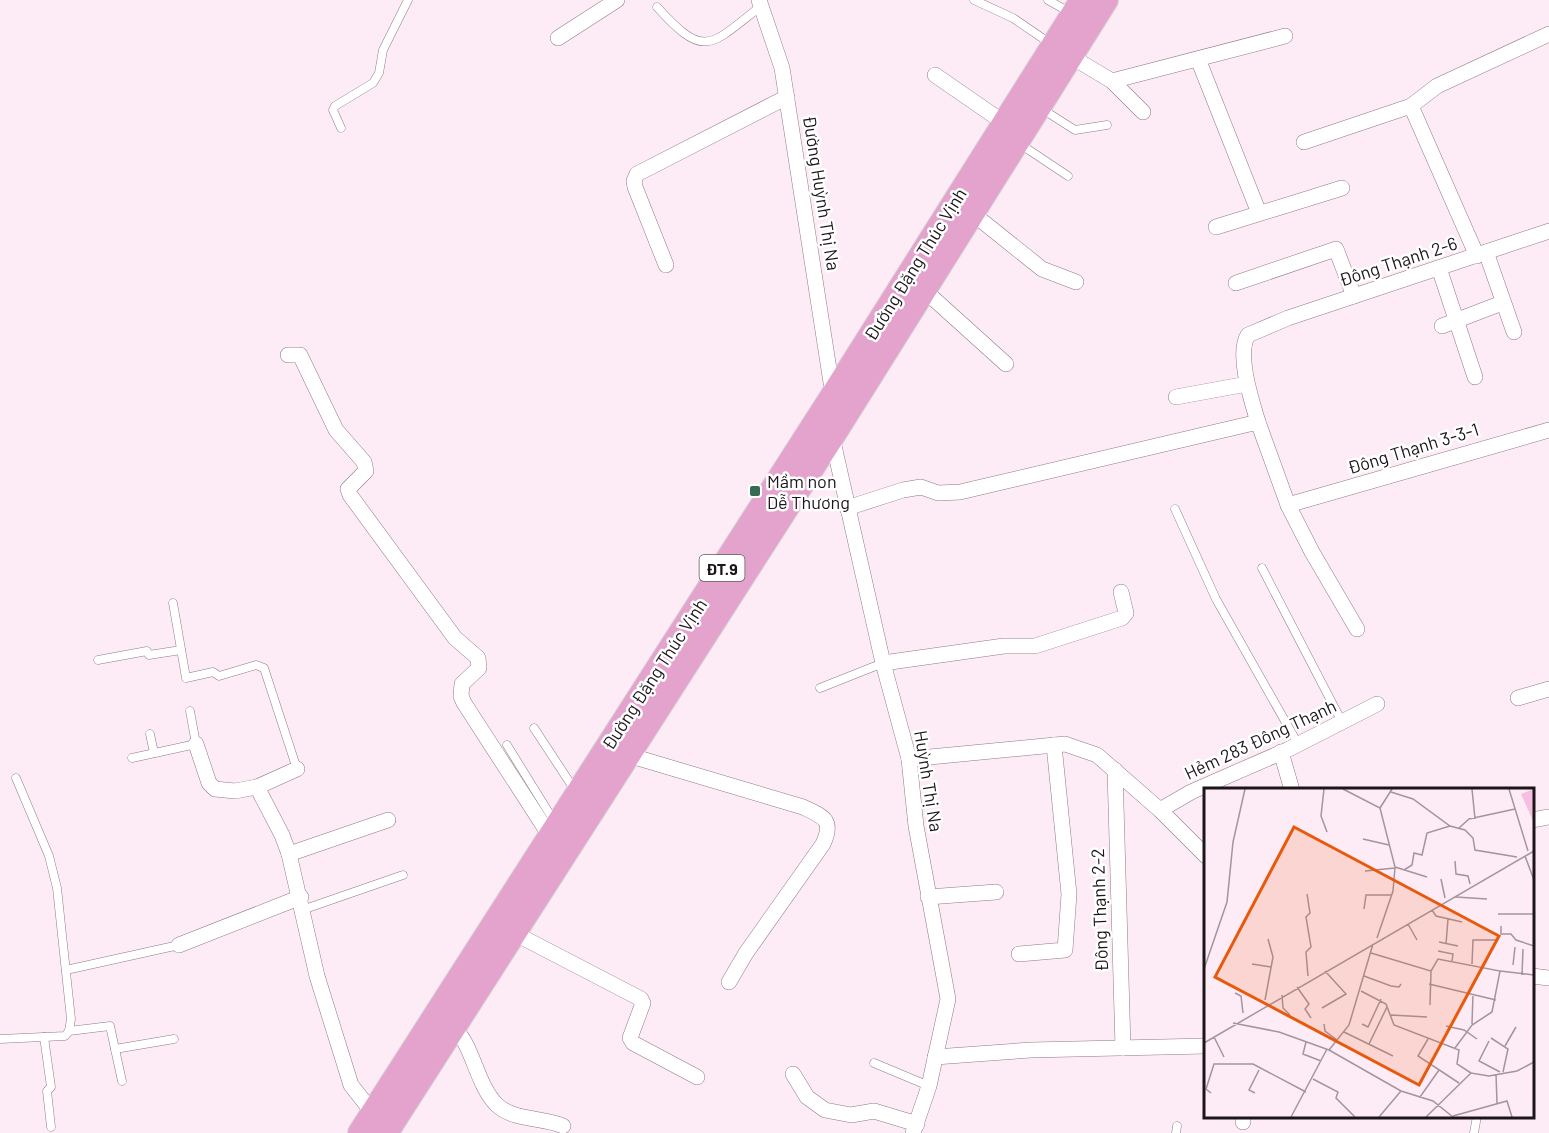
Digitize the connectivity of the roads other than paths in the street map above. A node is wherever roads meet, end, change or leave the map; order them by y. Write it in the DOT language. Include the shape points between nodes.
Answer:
graph roads {
  1 [pos="408,0"];
  2 [pos="617,0"];
  3 [pos="974,0"];
  4 [pos="1048,0"];
  5 [pos="1106,0"];
  6 [pos="760,3"];
  7 [pos="657,7"];
  8 [pos="1077,7"];
  9 [pos="1549,34"];
  10 [pos="1285,36"];
  11 [pos="558,38"];
  12 [pos="1062,51"];
  13 [pos="1198,59"];
  14 [pos="935,75"];
  15 [pos="1112,81"];
  16 [pos="787,97"];
  17 [pos="1411,106"];
  18 [pos="1038,107"];
  19 [pos="1143,112"];
  20 [pos="1107,124"];
  21 [pos="341,128"];
  22 [pos="1010,132"];
  23 [pos="1304,142"];
  24 [pos="1068,176"];
  25 [pos="1342,188"];
  26 [pos="972,213"];
  27 [pos="1259,213"];
  28 [pos="1216,227"];
  29 [pos="1549,231"];
  30 [pos="1482,254"];
  31 [pos="666,265"];
  32 [pos="1439,268"];
  33 [pos="1076,282"];
  34 [pos="1236,283"];
  35 [pos="924,290"];
  36 [pos="1353,296"];
  37 [pos="1502,303"];
  38 [pos="1456,320"];
  39 [pos="1442,326"];
  40 [pos="1514,332"];
  41 [pos="288,355"];
  42 [pos="1006,364"];
  43 [pos="1475,377"];
  44 [pos="1247,384"];
  45 [pos="833,395"];
  46 [pos="1176,398"];
  47 [pos="1258,422"];
  48 [pos="1549,430"];
  49 [pos="832,437"];
  50 [pos="1288,505"];
  51 [pos="847,508"];
  52 [pos="1175,509"];
  53 [pos="1262,568"];
  54 [pos="1121,592"];
  55 [pos="173,603"];
  56 [pos="1358,628"];
  57 [pos="181,650"];
  58 [pos="98,660"];
  59 [pos="883,663"];
  60 [pos="820,688"];
  61 [pos="1549,688"];
  62 [pos="1518,698"];
  63 [pos="1377,704"];
  64 [pos="190,711"];
  65 [pos="1342,722"];
  66 [pos="534,728"];
  67 [pos="150,734"];
  68 [pos="196,744"];
  69 [pos="1298,744"];
  70 [pos="507,745"];
  71 [pos="1054,746"];
  72 [pos="1281,752"];
  73 [pos="154,753"];
  74 [pos="628,755"];
  75 [pos="132,758"];
  76 [pos="909,759"];
  77 [pos="297,769"];
  78 [pos="1115,770"];
  79 [pos="16,778"];
  80 [pos="256,786"];
  81 [pos="1292,788"];
  82 [pos="577,793"];
  83 [pos="1160,810"];
  84 [pos="1549,817"];
  85 [pos="388,820"];
  86 [pos="1534,820"];
  87 [pos="553,830"];
  88 [pos="289,854"];
  89 [pos="1204,854"];
  90 [pos="403,875"];
  91 [pos="996,892"];
  92 [pos="928,897"];
  93 [pos="301,904"];
  94 [pos="514,933"];
  95 [pos="179,945"];
  96 [pos="1019,954"];
  97 [pos="66,970"];
  98 [pos="729,982"];
  99 [pos="453,1029"];
  100 [pos="69,1031"];
  101 [pos="44,1037"];
  102 [pos="174,1038"];
  103 [pos="0,1039"];
  104 [pos="1204,1046"];
  105 [pos="1122,1048"];
  106 [pos="115,1049"];
  107 [pos="935,1057"];
  108 [pos="874,1064"];
  109 [pos="793,1074"];
  110 [pos="697,1077"];
  111 [pos="122,1081"];
  112 [pos="929,1086"];
  113 [pos="373,1113"];
  114 [pos="1477,1118"];
  115 [pos="563,1126"];
  116 [pos="51,1127"];
  117 [pos="915,1128"];
  118 [pos="360,1133"];
  119 [pos="386,1133"];
  120 [pos="1474,1133"];
  1 -- 21 [label="lane" via="383,50 373,83 335,106"];
  2 -- 11 [label="street"];
  3 -- 12 [label="lane" via="1012,18"];
  4 -- 8 [label="lane"];
  5 -- 12 [label="main road, Đường Đặng Thúc Vịnh / ĐT.9"];
  6 -- 7 [label="lane" via="722,37 703,43 685,36"];
  6 -- 16 [label="street, Đường Huỳnh Thị Na" via="782,68"];
  8 -- 12 [label="main road, Đường Đặng Thúc Vịnh / ĐT.9"];
  9 -- 17 [label="street" via="1437,86"];
  10 -- 13 [label="street"];
  12 -- 15 [label="street"];
  12 -- 18 [label="main road, Đường Đặng Thúc Vịnh / ĐT.9"];
  12 -- 22 [label="main road, Đường Đặng Thúc Vịnh / ĐT.9"];
  13 -- 15 [label="street"];
  13 -- 27 [label="street"];
  14 -- 22 [label="street"];
  15 -- 19 [label="street"];
  16 -- 31 [label="street" via="637,174 635,187"];
  16 -- 45 [label="street, Đường Huỳnh Thị Na"];
  17 -- 23 [label="street"];
  17 -- 30 [label="street"];
  18 -- 20 [label="lane" via="1075,130"];
  18 -- 22 [label="main road, Đường Đặng Thúc Vịnh / ĐT.9"];
  22 -- 24 [label="lane"];
  22 -- 26 [label="main road, Đường Đặng Thúc Vịnh / ĐT.9"];
  22 -- 45 [label="main road, Đường Đặng Thúc Vịnh / ĐT.9"];
  25 -- 27 [label="street"];
  26 -- 33 [label="street" via="1042,269"];
  26 -- 35 [label="main road, Đường Đặng Thúc Vịnh / ĐT.9"];
  27 -- 28 [label="street"];
  29 -- 30 [label="street, Đông Thạnh 2-6"];
  30 -- 32 [label="street, Đông Thạnh 2-6"];
  30 -- 37 [label="street"];
  32 -- 36 [label="street, Đông Thạnh 2-6"];
  32 -- 38 [label="street"];
  34 -- 36 [label="street" via="1336,249"];
  35 -- 42 [label="street"];
  35 -- 49 [label="main road, Đường Đặng Thúc Vịnh / ĐT.9"];
  36 -- 44 [label="street, Đông Thạnh 2-6" via="1248,335"];
  37 -- 38 [label="street"];
  37 -- 40 [label="street"];
  38 -- 39 [label="street"];
  38 -- 43 [label="street"];
  41 -- 87 [label="street" via="300,356 336,430 364,462 366,471 348,489 350,495 455,638 478,658 479,668 462,684 464,703"];
  44 -- 46 [label="street"];
  44 -- 47 [label="street"];
  45 -- 82 [label="main road, Đường Đặng Thúc Vịnh / ĐT.9"];
  47 -- 50 [label="street"];
  47 -- 51 [label="street" via="960,492 938,493 921,487"];
  48 -- 50 [label="street, Đông Thạnh 3-3-1"];
  49 -- 51 [label="street, Huỳnh Thị Na"];
  49 -- 74 [label="main road, Đường Đặng Thúc Vịnh / ĐT.9"];
  50 -- 56 [label="street"];
  51 -- 59 [label="street, Huỳnh Thị Na"];
  52 -- 69 [label="lane" via="1216,599"];
  53 -- 65 [label="lane"];
  54 -- 59 [label="street" via="1126,613 1122,618 1071,636 1035,646 1004,645"];
  55 -- 57 [label="lane"];
  57 -- 58 [label="lane" via="148,655 147,651"];
  57 -- 77 [label="lane" via="186,678 213,672 219,676 256,665 264,668"];
  59 -- 60 [label="lane"];
  59 -- 76 [label="street, Huỳnh Thị Na"];
  61 -- 62 [label="street"];
  63 -- 65 [label="street, Hẻm 283 Đông Thạnh"];
  64 -- 68 [label="lane"];
  65 -- 69 [label="street, Hẻm 283 Đông Thạnh"];
  66 -- 82 [label="lane"];
  67 -- 73 [label="lane"];
  68 -- 73 [label="lane"];
  68 -- 80 [label="street" via="209,783 215,789 235,791"];
  69 -- 72 [label="street, Hẻm 283 Đông Thạnh"];
  70 -- 87 [label="lane"];
  71 -- 76 [label="street"];
  71 -- 78 [label="street" via="1065,744 1097,755"];
  71 -- 96 [label="street" via="1069,894 1065,950"];
  72 -- 81 [label="street"];
  72 -- 83 [label="street, Hẻm 283 Đông Thạnh"];
  73 -- 75 [label="lane"];
  74 -- 94 [label="main road, Đường Đặng Thúc Vịnh / ĐT.9"];
  74 -- 98 [label="street" via="803,807 827,822 829,831 823,844"];
  76 -- 92 [label="street, Huỳnh Thị Na"];
  77 -- 80 [label="street"];
  78 -- 83 [label="street"];
  78 -- 105 [label="street, Đông Thạnh 2-2"];
  79 -- 97 [label="lane" via="49,856 57,888"];
  80 -- 88 [label="street"];
  82 -- 87 [label="main road, Đường Đặng Thúc Vịnh / ĐT.9"];
  83 -- 89 [label="street"];
  84 -- 86 [label="street"];
  85 -- 88 [label="street"];
  87 -- 113 [label="main road, Đường Đặng Thúc Vịnh / ĐT.9"];
  88 -- 93 [label="street"];
  90 -- 93 [label="lane"];
  91 -- 92 [label="street"];
  92 -- 107 [label="street, Huỳnh Thị Na" via="948,999"];
  93 -- 95 [label="street"];
  93 -- 113 [label="street" via="317,976 351,1085"];
  94 -- 99 [label="main road, Đường Đặng Thúc Vịnh / ĐT.9"];
  94 -- 110 [label="street" via="641,999 643,1003 630,1038 633,1043"];
  95 -- 97 [label="lane"];
  97 -- 100 [label="lane"];
  99 -- 115 [label="street" via="462,1034 484,1089 498,1106 516,1115"];
  99 -- 119 [label="main road, Đường Đặng Thúc Vịnh / ĐT.9"];
  100 -- 101 [label="lane" via="65,1036"];
  100 -- 106 [label="lane" via="110,1026"];
  101 -- 103 [label="lane"];
  101 -- 116 [label="lane" via="51,1087 47,1091"];
  102 -- 106 [label="lane"];
  104 -- 105 [label="street"];
  105 -- 107 [label="street"];
  106 -- 111 [label="lane"];
  107 -- 112 [label="street, Huỳnh Thị Na"];
  108 -- 112 [label="lane"];
  109 -- 117 [label="street" via="807,1097 825,1110 851,1115 874,1111"];
  112 -- 117 [label="street, Huỳnh Thị Na"];
  113 -- 118 [label="main road, Đường Đặng Thúc Vịnh / ĐT.9"];
  114 -- 120 [label="lane"];
}
